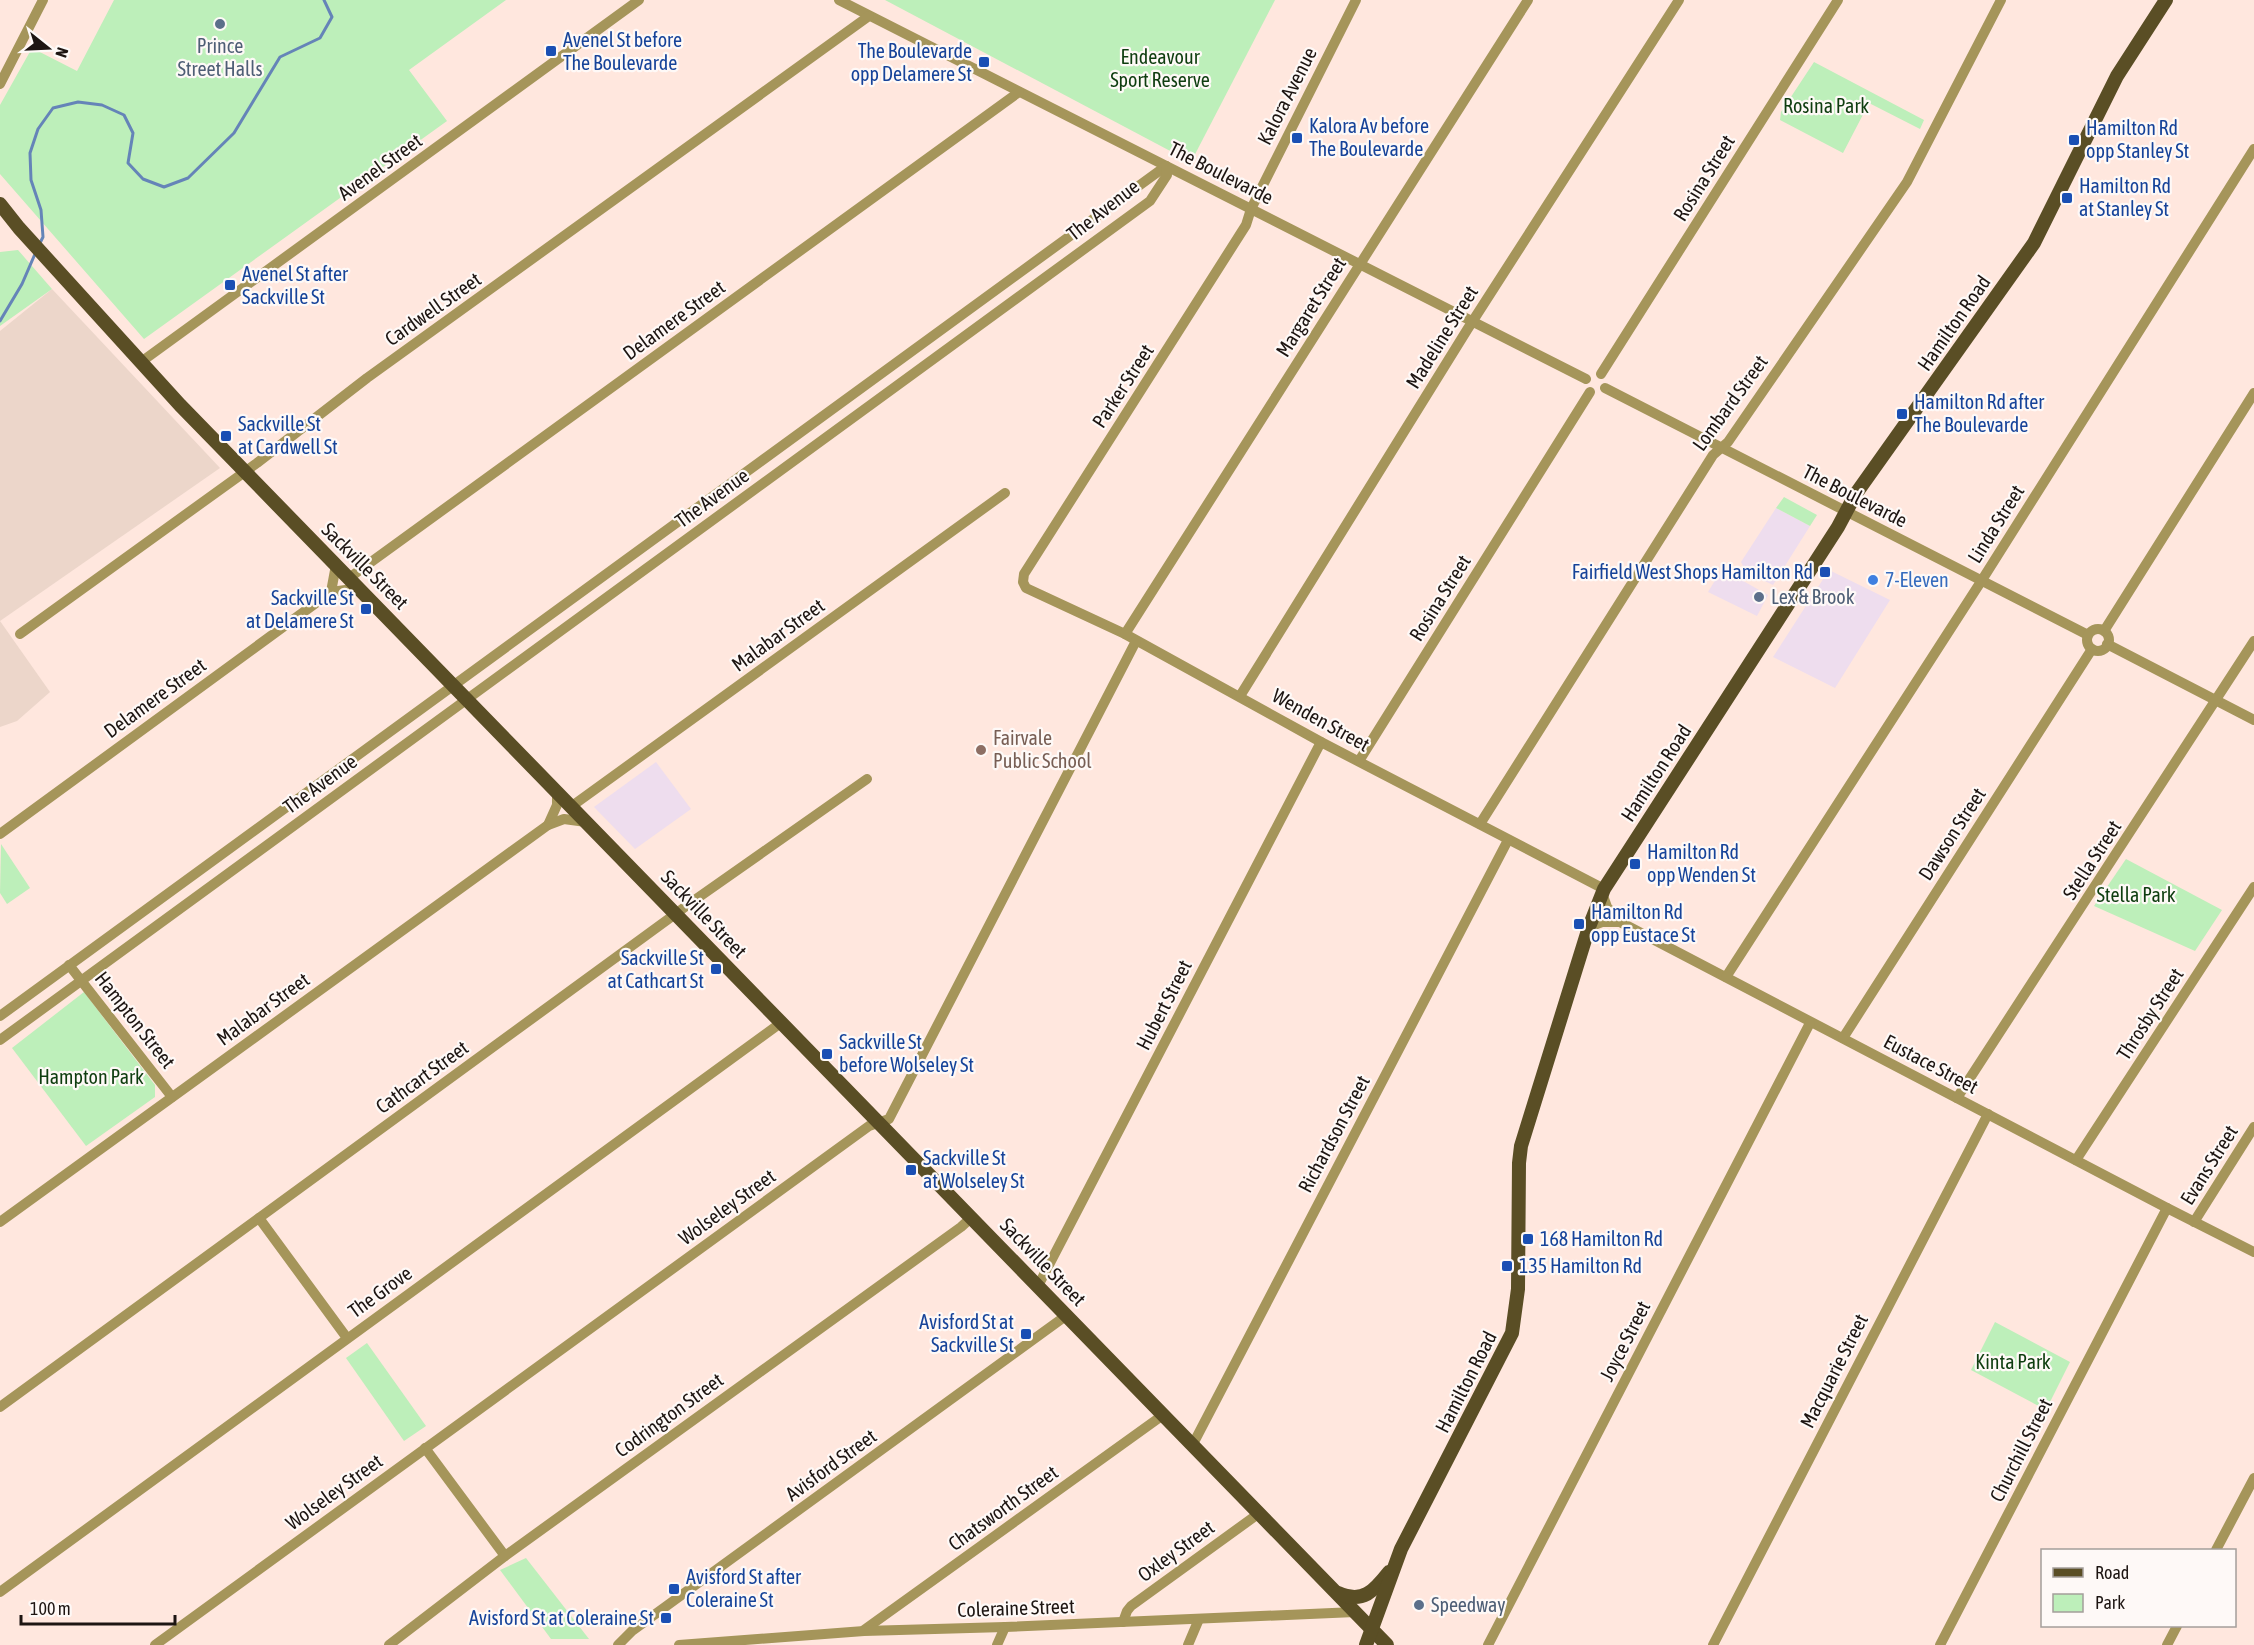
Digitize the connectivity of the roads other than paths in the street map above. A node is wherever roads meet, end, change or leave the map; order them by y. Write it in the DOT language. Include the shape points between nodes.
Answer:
graph roads {
  1 [pos="44,0"];
  2 [pos="639,0"];
  3 [pos="839,0"];
  4 [pos="1356,0"];
  5 [pos="1528,0"];
  6 [pos="1678,0"];
  7 [pos="1838,0"];
  8 [pos="2001,0"];
  9 [pos="2166,0"];
  10 [pos="869,16"];
  11 [pos="0,84"];
  12 [pos="1019,92"];
  13 [pos="2254,149"];
  14 [pos="1166,166"];
  15 [pos="0,204"];
  16 [pos="1251,209"];
  17 [pos="1360,264"];
  18 [pos="1473,323"];
  19 [pos="141,362"];
  20 [pos="1601,375"];
  21 [pos="1586,379"];
  22 [pos="1605,388"];
  23 [pos="1590,392"];
  24 [pos="2254,393"];
  25 [pos="1720,448"];
  26 [pos="245,471"];
  27 [pos="1005,493"];
  28 [pos="1846,511"];
  29 [pos="336,565"];
  30 [pos="349,578"];
  31 [pos="1982,580"];
  32 [pos="1023,582"];
  33 [pos="360,588"];
  34 [pos="331,592"];
  35 [pos="2104,631"];
  36 [pos="20,634"];
  37 [pos="1125,634"];
  38 [pos="2088,635"];
  39 [pos="1136,641"];
  40 [pos="2254,641"];
  41 [pos="2108,645"];
  42 [pos="2092,649"];
  43 [pos="454,685"];
  44 [pos="1240,696"];
  45 [pos="467,699"];
  46 [pos="2216,700"];
  47 [pos="2254,720"];
  48 [pos="1321,742"];
  49 [pos="1359,761"];
  50 [pos="867,779"];
  51 [pos="557,790"];
  52 [pos="573,806"];
  53 [pos="587,822"];
  54 [pos="1480,824"];
  55 [pos="548,825"];
  56 [pos="0,834"];
  57 [pos="1508,840"];
  58 [pos="2254,887"];
  59 [pos="1603,891"];
  60 [pos="677,914"];
  61 [pos="1620,922"];
  62 [pos="1589,927"];
  63 [pos="69,965"];
  64 [pos="1726,977"];
  65 [pos="81,981"];
  66 [pos="0,1016"];
  67 [pos="782,1022"];
  68 [pos="1810,1023"];
  69 [pos="1843,1038"];
  70 [pos="0,1040"];
  71 [pos="172,1097"];
  72 [pos="1958,1098"];
  73 [pos="1988,1114"];
  74 [pos="880,1124"];
  75 [pos="2254,1127"];
  76 [pos="2076,1160"];
  77 [pos="2167,1208"];
  78 [pos="972,1217"];
  79 [pos="259,1218"];
  80 [pos="0,1222"];
  81 [pos="2194,1222"];
  82 [pos="2254,1252"];
  83 [pos="1038,1286"];
  84 [pos="1067,1315"];
  85 [pos="347,1338"];
  86 [pos="0,1407"];
  87 [pos="1163,1415"];
  88 [pos="1192,1446"];
  89 [pos="425,1448"];
  90 [pos="2254,1478"];
  91 [pos="1258,1514"];
  92 [pos="1401,1549"];
  93 [pos="2217,1549"];
  94 [pos="505,1556"];
  95 [pos="0,1592"];
  96 [pos="1336,1592"];
  97 [pos="1354,1612"];
  98 [pos="1199,1619"];
  99 [pos="1123,1622"];
  100 [pos="1005,1627"];
  101 [pos="2176,1627"];
  102 [pos="864,1631"];
  103 [pos="1372,1631"];
  104 [pos="155,1645"];
  105 [pos="390,1645"];
  106 [pos="618,1645"];
  107 [pos="679,1645"];
  108 [pos="997,1645"];
  109 [pos="1188,1645"];
  110 [pos="1366,1645"];
  111 [pos="1387,1645"];
  112 [pos="1488,1645"];
  113 [pos="1713,1645"];
  114 [pos="1940,1645"];
  115 [pos="2167,1645"];
  1 -- 11 [label="street"];
  2 -- 19 [label="street, Avenel Street"];
  3 -- 10 [label="street, The Boulevarde"];
  4 -- 16 [label="street, Kalora Avenue"];
  5 -- 17 [label="street, Margaret Street"];
  6 -- 18 [label="street, Madeline Street"];
  7 -- 20 [label="street, Rosina Street"];
  8 -- 25 [label="street, Lombard Street" via="1907,182 1728,442"];
  9 -- 28 [label="main road, Hamilton Road" via="2117,76 2034,243"];
  10 -- 12 [label="street, The Boulevarde"];
  10 -- 26 [label="street, Cardwell Street" via="367,378"];
  12 -- 14 [label="street, The Boulevarde"];
  12 -- 30 [label="street, Delamere Street"];
  13 -- 31 [label="street, Linda Street"];
  14 -- 16 [label="street, The Boulevarde"];
  14 -- 43 [label="street, The Avenue"];
  14 -- 45 [label="street, The Avenue" via="1167,176 1150,201"];
  15 -- 19 [label="main road, Sackville Street"];
  16 -- 17 [label="street, The Boulevarde"];
  16 -- 32 [label="street, Parker Street" via="1249,221 1024,574"];
  17 -- 18 [label="street, The Boulevarde"];
  17 -- 37 [label="street, Margaret Street"];
  18 -- 21 [label="street, The Boulevarde"];
  18 -- 44 [label="street, Madeline Street"];
  19 -- 26 [label="main road, Sackville Street"];
  20 -- 21 [label="street" via="1591,374"];
  20 -- 22 [label="street"];
  21 -- 23 [label="street"];
  22 -- 23 [label="street" via="1600,393"];
  22 -- 25 [label="street, The Boulevarde"];
  23 -- 49 [label="street, Rosina Street"];
  24 -- 35 [label="street"];
  25 -- 28 [label="street, The Boulevarde"];
  25 -- 54 [label="street, Lombard Street"];
  26 -- 29 [label="main road, Sackville Street"];
  26 -- 36 [label="street, Cardwell Street"];
  27 -- 52 [label="street, Malabar Street"];
  28 -- 31 [label="street, The Boulevarde"];
  28 -- 59 [label="main road, Hamilton Road"];
  29 -- 30 [label="main road, Sackville Street"];
  29 -- 34 [label="street"];
  30 -- 33 [label="main road, Sackville Street"];
  31 -- 38 [label="street, The Boulevarde"];
  31 -- 64 [label="street, Linda Street"];
  32 -- 37 [label="street, Wenden Street" via="1026,588"];
  33 -- 34 [label="street, Delamere Street"];
  33 -- 43 [label="main road, Sackville Street"];
  34 -- 56 [label="street, Delamere Street"];
  35 -- 38 [label="street" via="2097,629"];
  35 -- 41 [label="street"];
  37 -- 39 [label="street, Wenden Street"];
  38 -- 42 [label="street"];
  39 -- 44 [label="street, Wenden Street"];
  39 -- 74 [label="street, Wolseley Street" via="889,1119"];
  40 -- 46 [label="street, Stella Street"];
  41 -- 42 [label="street" via="2101,650"];
  41 -- 46 [label="street"];
  42 -- 69 [label="street, Dawson Street"];
  43 -- 45 [label="main road, Sackville Street"];
  43 -- 63 [label="street, The Avenue"];
  44 -- 48 [label="street, Wenden Street"];
  45 -- 51 [label="main road, Sackville Street"];
  45 -- 65 [label="street, The Avenue"];
  46 -- 47 [label="street"];
  46 -- 72 [label="street, Stella Street"];
  48 -- 49 [label="street, Wenden Street"];
  48 -- 83 [label="street, Hubert Street"];
  49 -- 54 [label="street, Wenden Street"];
  50 -- 60 [label="street, Cathcart Street"];
  51 -- 52 [label="main road, Sackville Street"];
  51 -- 55 [label="street" via="557,805"];
  52 -- 53 [label="main road, Sackville Street"];
  53 -- 55 [label="street, Malabar Street" via="564,819"];
  53 -- 60 [label="main road, Sackville Street"];
  54 -- 57 [label="street, Wenden Street"];
  55 -- 71 [label="street, Malabar Street"];
  57 -- 59 [label="street, Wenden Street"];
  57 -- 88 [label="street, Richardson Street"];
  58 -- 76 [label="street, Throsby Street"];
  59 -- 61 [label="street" via="1607,907"];
  59 -- 62 [label="main road, Hamilton Road"];
  60 -- 67 [label="main road, Sackville Street"];
  60 -- 79 [label="street, Cathcart Street"];
  61 -- 62 [label="street"];
  61 -- 64 [label="street, Eustace Street"];
  62 -- 92 [label="main road, Hamilton Road" via="1521,1146 1518,1289 1512,1333"];
  63 -- 65 [label="street, Hampton Street"];
  63 -- 66 [label="street, The Avenue"];
  64 -- 68 [label="street, Eustace Street"];
  65 -- 70 [label="street, The Avenue"];
  65 -- 71 [label="street, Hampton Street"];
  67 -- 74 [label="main road, Sackville Street"];
  67 -- 85 [label="street, The Grove"];
  68 -- 69 [label="street, Eustace Street"];
  68 -- 112 [label="street, Joyce Street"];
  69 -- 72 [label="street, Eustace Street"];
  71 -- 80 [label="street, Malabar Street"];
  72 -- 73 [label="street, Eustace Street"];
  73 -- 76 [label="street, Eustace Street"];
  73 -- 113 [label="street, Macquarie Street"];
  74 -- 78 [label="main road, Sackville Street"];
  74 -- 89 [label="street, Wolseley Street" via="869,1126"];
  75 -- 81 [label="street, Evans Street"];
  76 -- 77 [label="street, Eustace Street"];
  77 -- 81 [label="street, Eustace Street"];
  77 -- 114 [label="street, Churchill Street"];
  78 -- 83 [label="main road, Sackville Street"];
  78 -- 94 [label="street, Codrington Street"];
  79 -- 85 [label="street"];
  79 -- 86 [label="street, Cathcart Street"];
  81 -- 82 [label="street, Eustace Street"];
  83 -- 84 [label="main road, Sackville Street"];
  84 -- 87 [label="main road, Sackville Street"];
  84 -- 106 [label="street, Avisford Street"];
  85 -- 95 [label="street, The Grove"];
  87 -- 88 [label="main road, Sackville Street"];
  87 -- 102 [label="street, Chatsworth Street"];
  88 -- 91 [label="main road, Sackville Street"];
  89 -- 94 [label="street"];
  89 -- 104 [label="street, Wolseley Street"];
  90 -- 93 [label="street"];
  91 -- 96 [label="main road, Sackville Street"];
  91 -- 99 [label="street, Oxley Street" via="1131,1606"];
  92 -- 96 [label="main road" via="1388,1573 1368,1594 1353,1598"];
  92 -- 103 [label="main road, Hamilton Road"];
  94 -- 105 [label="street, Codrington Street"];
  96 -- 97 [label="main road, Sackville Street"];
  97 -- 98 [label="street, Coleraine Street"];
  97 -- 103 [label="main road, Sackville Street"];
  98 -- 99 [label="street, Coleraine Street"];
  98 -- 109 [label="street"];
  99 -- 100 [label="street, Coleraine Street"];
  100 -- 102 [label="street, Coleraine Street"];
  100 -- 108 [label="street"];
  101 -- 115 [label="street"];
  102 -- 107 [label="street, Coleraine Street"];
  103 -- 110 [label="main road, Hamilton Road"];
  103 -- 111 [label="main road, Sackville Street"];
}
